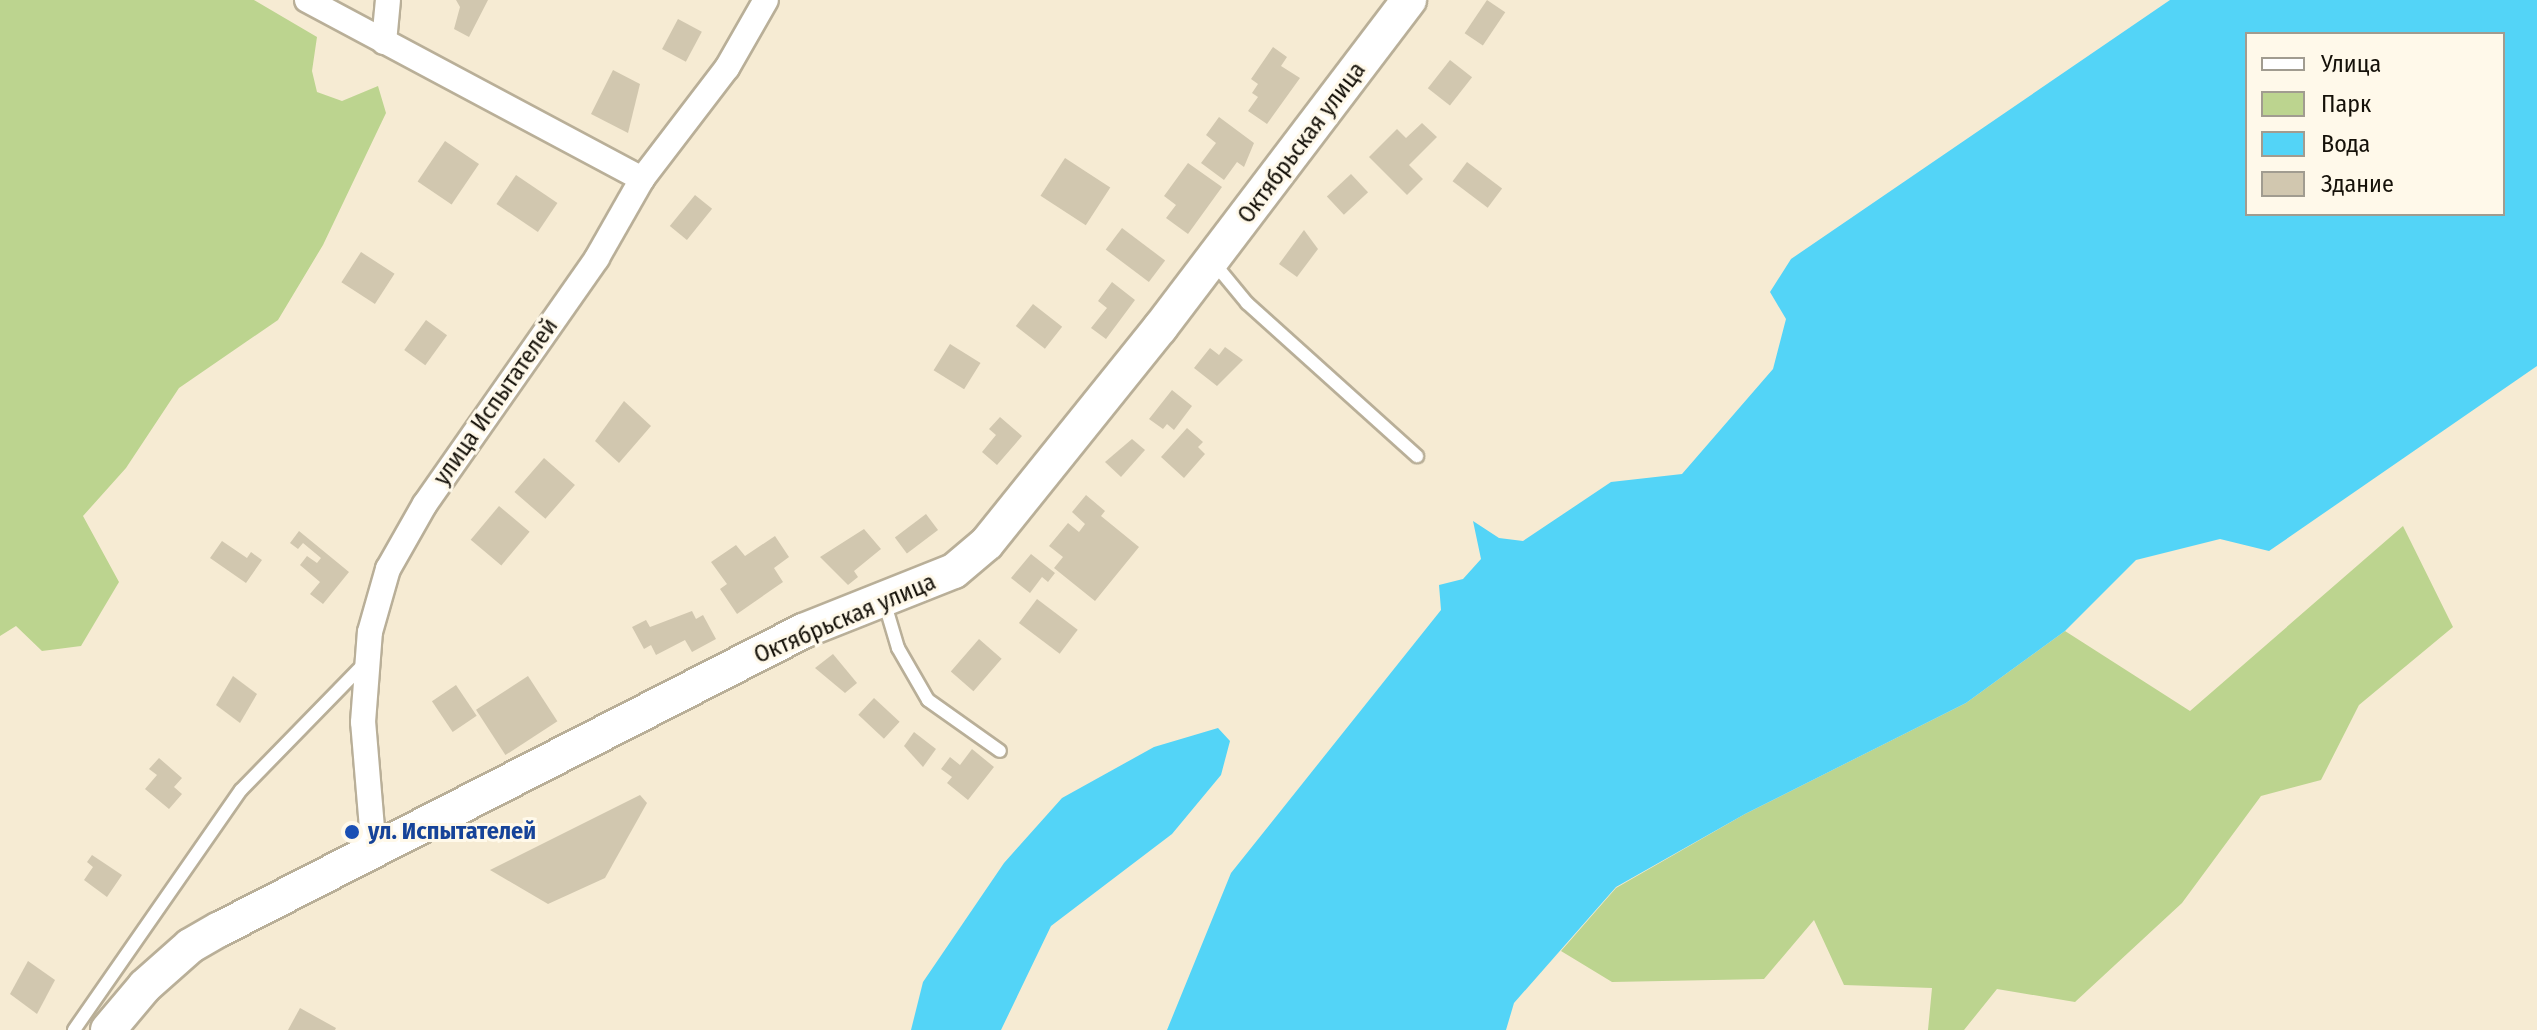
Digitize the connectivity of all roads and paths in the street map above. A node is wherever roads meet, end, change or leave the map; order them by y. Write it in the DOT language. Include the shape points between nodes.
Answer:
graph roads {
  1 [pos="307,0"];
  2 [pos="388,0"];
  3 [pos="766,0"];
  4 [pos="1409,0"];
  5 [pos="384,42"];
  6 [pos="642,179"];
  7 [pos="1212,260"];
  8 [pos="1417,456"];
  9 [pos="884,601"];
  10 [pos="368,659"];
  11 [pos="1000,751"];
  12 [pos="374,852"];
  13 [pos="74,1030"];
  14 [pos="108,1030"];
  1 -- 5 [label="street"];
  2 -- 5 [label="street"];
  3 -- 6 [label="street, улица Испытателей" via="727,68"];
  4 -- 7 [label="street, Октябрьская улица"];
  5 -- 6 [label="street"];
  6 -- 10 [label="street, улица Испытателей" via="597,258 425,504 388,569"];
  7 -- 8 [label="lane" via="1247,303"];
  7 -- 9 [label="street, Октябрьская улица" via="987,543 954,571"];
  9 -- 11 [label="lane" via="898,648 928,700"];
  9 -- 12 [label="street, Октябрьская улица" via="803,631"];
  10 -- 12 [label="street, улица Испытателей" via="363,722"];
  10 -- 13 [label="lane" via="241,790"];
  12 -- 14 [label="street, Октябрьская улица" via="190,946 145,986"];
}
